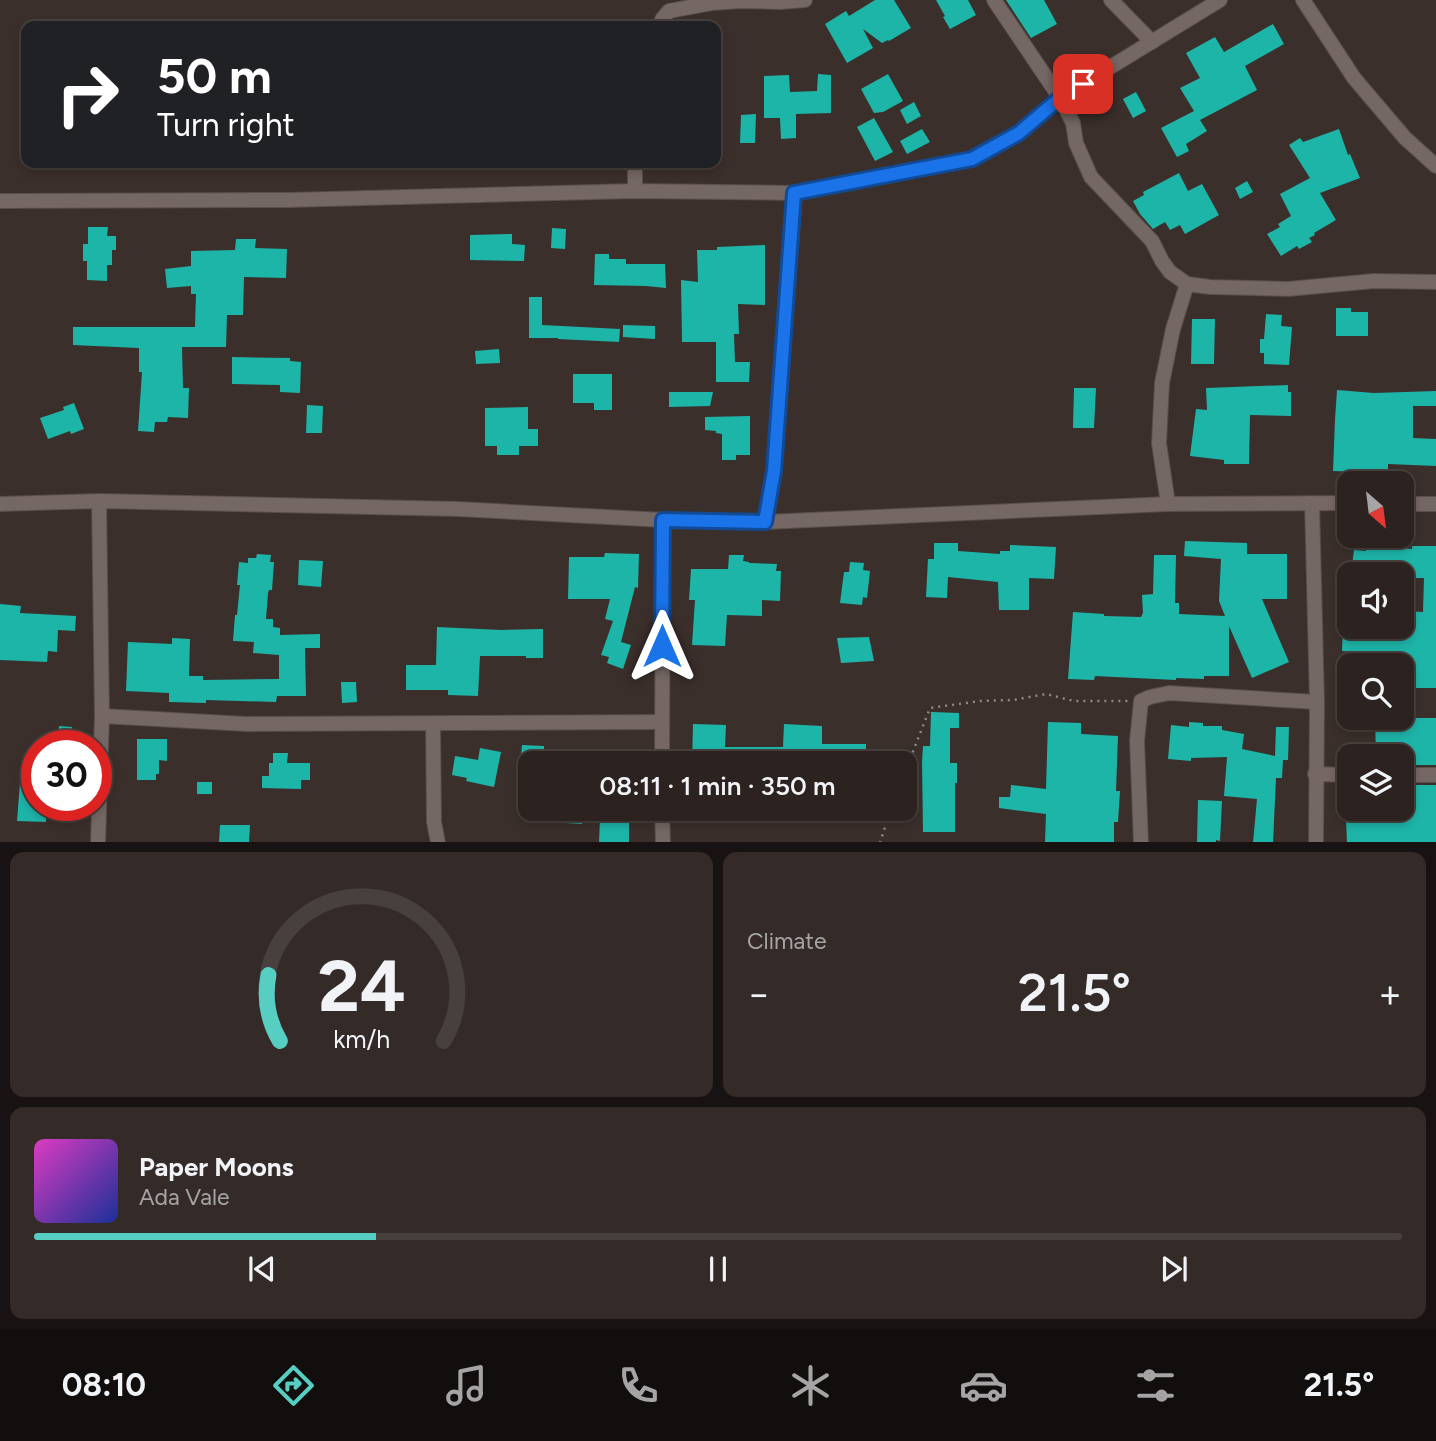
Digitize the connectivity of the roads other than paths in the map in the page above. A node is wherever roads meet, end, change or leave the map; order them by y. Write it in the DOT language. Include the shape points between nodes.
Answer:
graph roads {
  1 [pos="805,0"];
  2 [pos="994,0"];
  3 [pos="1111,0"];
  4 [pos="1220,0"];
  5 [pos="1303,0"];
  6 [pos="668,5"];
  7 [pos="1152,42"];
  8 [pos="1060,98"];
  9 [pos="1436,166"];
  10 [pos="635,168"];
  11 [pos="635,191"];
  12 [pos="794,193"];
  13 [pos="0,201"];
  14 [pos="1436,282"];
  15 [pos="1187,284"];
  16 [pos="99,501"];
  17 [pos="1312,503"];
  18 [pos="1337,503"];
  19 [pos="0,504"];
  20 [pos="1168,504"];
  21 [pos="1414,504"];
  22 [pos="1436,504"];
  23 [pos="663,520"];
  24 [pos="765,522"];
  25 [pos="1317,702"];
  26 [pos="102,716"];
  27 [pos="662,722"];
  28 [pos="433,723"];
  29 [pos="662,751"];
  30 [pos="1315,774"];
  31 [pos="1337,775"];
  32 [pos="1414,775"];
  33 [pos="1436,775"];
  34 [pos="663,821"];
  35 [pos="98,842"];
  36 [pos="438,842"];
  37 [pos="663,842"];
  38 [pos="1141,842"];
  39 [pos="1316,842"];
  1 -- 6 [label="street"];
  2 -- 8 [label="street"];
  3 -- 7 [label="street"];
  4 -- 7 [label="street"];
  5 -- 9 [label="street" via="1354,78 1405,138"];
  7 -- 8 [label="street"];
  8 -- 12 [label="street" via="1019,133 972,159"];
  8 -- 15 [label="street" via="1091,177 1152,241 1170,272"];
  10 -- 11 [label="street"];
  11 -- 12 [label="street"];
  11 -- 13 [label="street" via="289,200"];
  12 -- 24 [label="street" via="774,471"];
  14 -- 15 [label="street" via="1374,281 1288,289"];
  15 -- 20 [label="street" via="1162,383 1159,443"];
  16 -- 19 [label="street"];
  16 -- 23 [label="street" via="457,509"];
  16 -- 26 [label="street"];
  17 -- 18 [label="street"];
  17 -- 20 [label="street"];
  17 -- 25 [label="street"];
  20 -- 24 [label="street"];
  21 -- 22 [label="street"];
  23 -- 24 [label="street"];
  23 -- 27 [label="street"];
  25 -- 30 [label="street"];
  25 -- 38 [label="street" via="1169,693 1142,701 1137,741"];
  26 -- 28 [label="street" via="246,724"];
  26 -- 35 [label="street"];
  27 -- 28 [label="street"];
  27 -- 29 [label="street"];
  28 -- 36 [label="street"];
  30 -- 31 [label="street"];
  30 -- 39 [label="street"];
  32 -- 33 [label="street"];
  34 -- 37 [label="street"];
}
